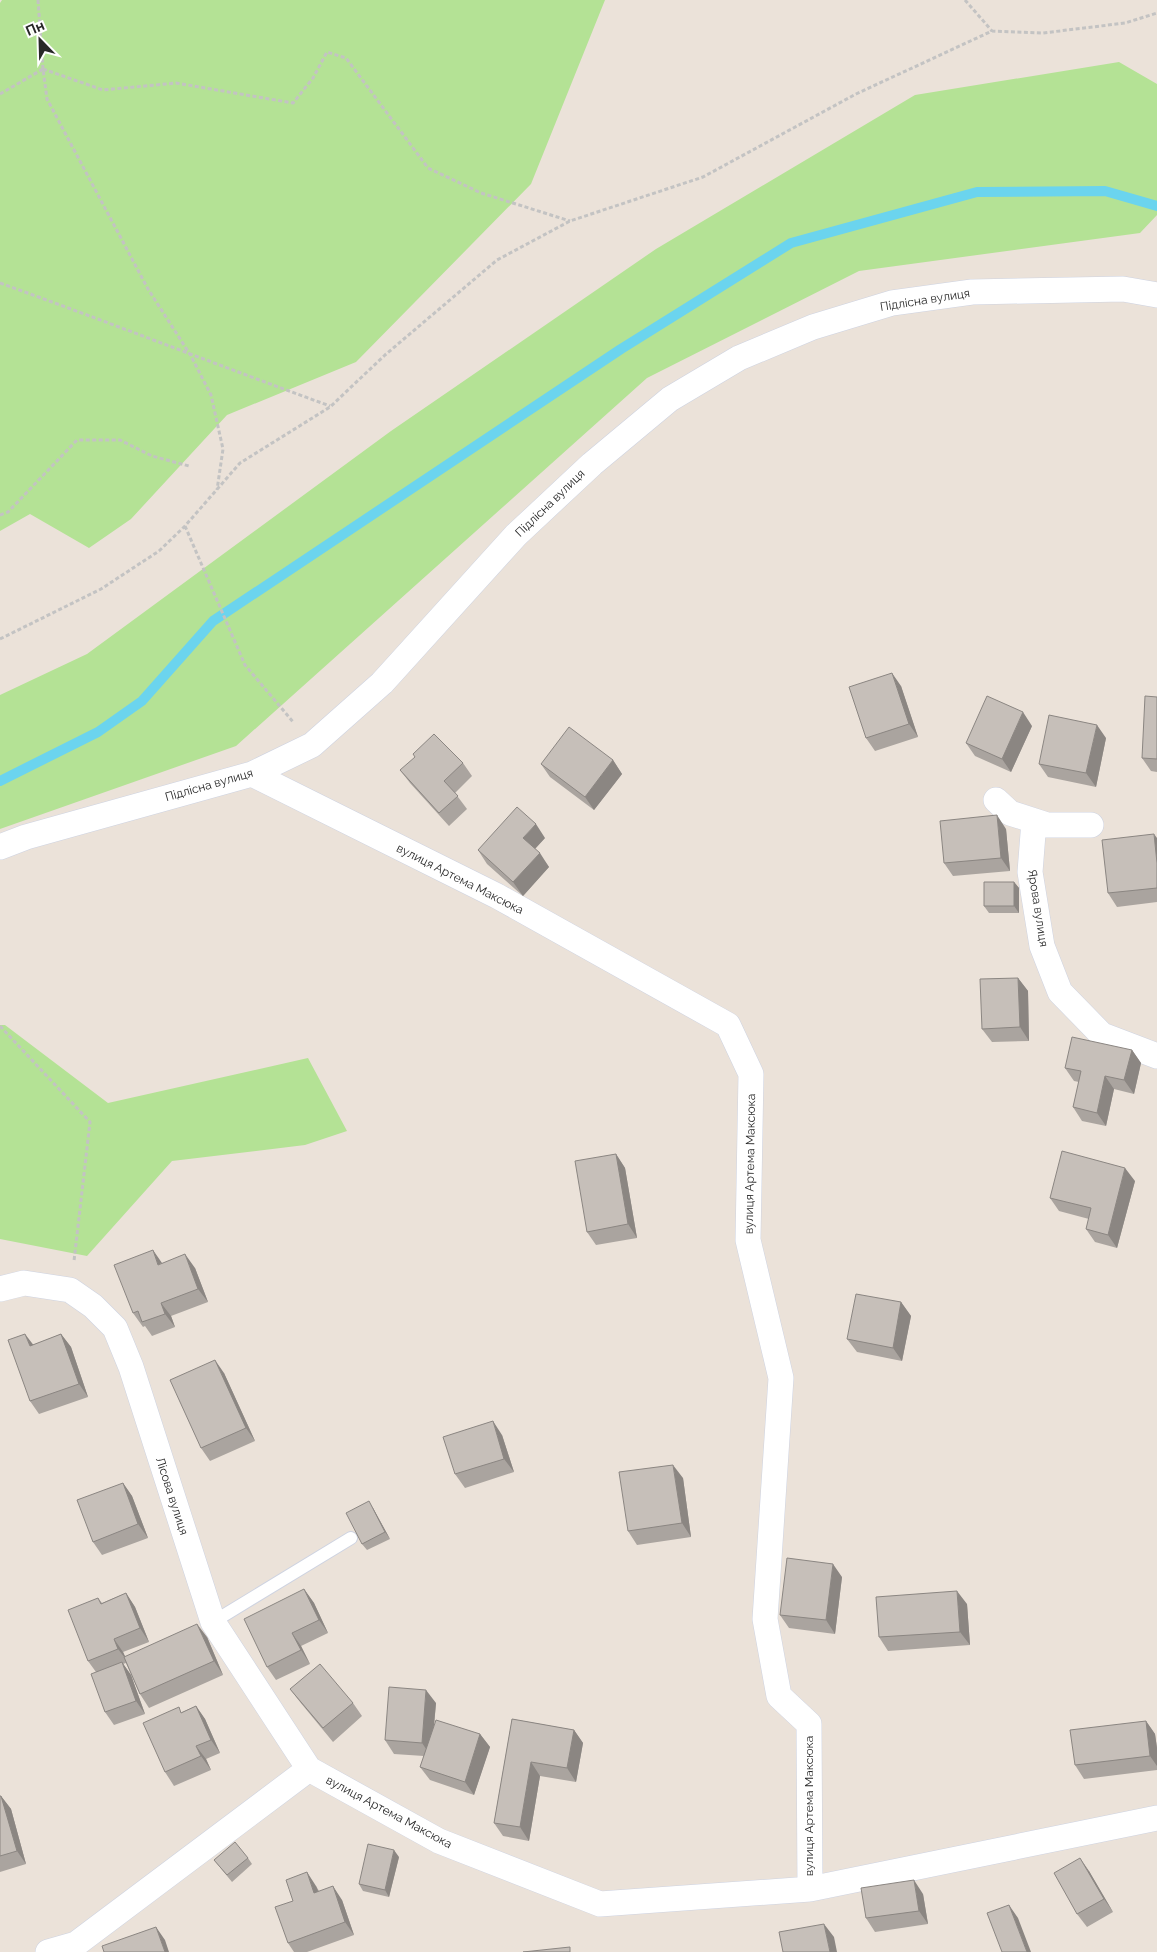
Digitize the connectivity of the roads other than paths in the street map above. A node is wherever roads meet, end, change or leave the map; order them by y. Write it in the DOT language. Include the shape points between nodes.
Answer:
graph roads {
  1 [pos="1157,295"];
  2 [pos="252,774"];
  3 [pos="996,800"];
  4 [pos="1034,821"];
  5 [pos="1091,825"];
  6 [pos="0,847"];
  7 [pos="1157,1056"];
  8 [pos="0,1289"];
  9 [pos="351,1538"];
  10 [pos="213,1622"];
  11 [pos="309,1769"];
  12 [pos="1157,1818"];
  13 [pos="810,1889"];
  14 [pos="48,1952"];
  1 -- 2 [label="street, Підлісна вулиця" via="1123,289 972,292 892,304 813,327 739,358 670,399 592,464 516,535 382,683 312,745"];
  2 -- 6 [label="street, Підлісна вулиця"];
  2 -- 13 [label="street, вулиця Артема Максюка" via="497,896 728,1025 752,1074 748,1240 781,1378 765,1619 779,1696 809,1724"];
  3 -- 4 [label="street" via="1010,813"];
  4 -- 5 [label="street" via="1047,825"];
  4 -- 7 [label="street, Ярова вулиця" via="1030,872 1042,946 1060,992 1102,1035"];
  8 -- 10 [label="street, Лісова вулиця" via="24,1283 70,1290 93,1306 115,1328 131,1367"];
  9 -- 10 [label="lane"];
  10 -- 11 [label="street, Лісова вулиця"];
  11 -- 13 [label="street, вулиця Артема Максюка" via="439,1841 600,1904"];
  11 -- 14 [label="street" via="76,1944"];
  12 -- 13 [label="street, вулиця Артема Максюка"];
}
